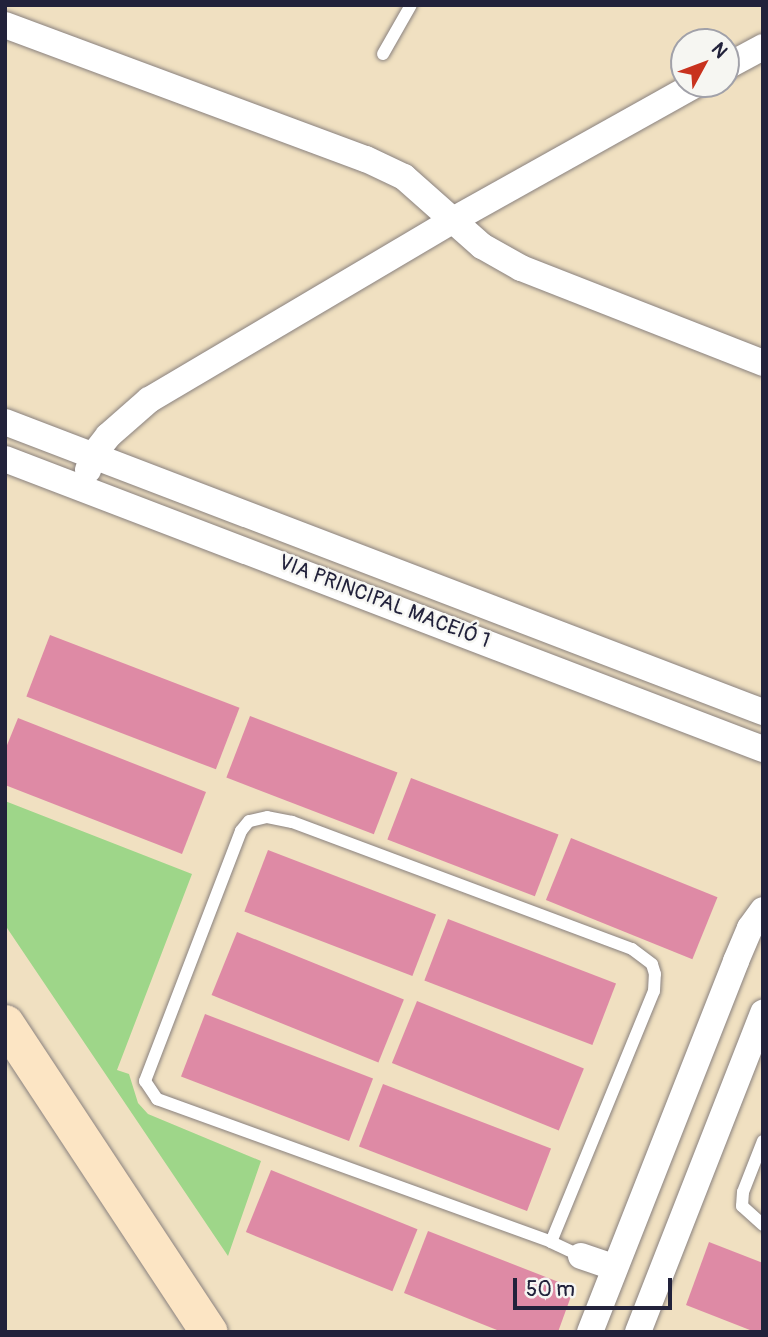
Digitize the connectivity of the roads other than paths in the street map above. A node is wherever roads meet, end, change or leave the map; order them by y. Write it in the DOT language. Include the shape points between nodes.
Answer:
graph roads {
  1 [pos="411,5"];
  2 [pos="5,25"];
  3 [pos="763,47"];
  4 [pos="383,54"];
  5 [pos="740,59"];
  6 [pos="671,98"];
  7 [pos="453,220"];
  8 [pos="763,362"];
  9 [pos="5,422"];
  10 [pos="94,454"];
  11 [pos="5,459"];
  12 [pos="82,486"];
  13 [pos="763,712"];
  14 [pos="763,749"];
  15 [pos="763,910"];
  16 [pos="763,1013"];
  17 [pos="5,1023"];
  18 [pos="763,1141"];
  19 [pos="763,1225"];
  20 [pos="551,1242"];
  21 [pos="618,1255"];
  22 [pos="582,1256"];
  23 [pos="666,1259"];
  24 [pos="209,1332"];
  25 [pos="590,1332"];
  26 [pos="638,1332"];
  1 -- 4 [label="lane"];
  2 -- 7 [label="street" via="366,159 404,177"];
  3 -- 5 [label="street"];
  6 -- 7 [label="street"];
  7 -- 8 [label="street" via="482,246 521,268"];
  7 -- 10 [label="street" via="149,400"];
  9 -- 10 [label="street, VIA PRINCIPAL MACEIÓ 1"];
  10 -- 12 [label="street"];
  10 -- 13 [label="street, VIA PRINCIPAL MACEIÓ 1"];
  11 -- 12 [label="street, VIA PRINCIPAL MACEIÓ 1"];
  12 -- 14 [label="street, VIA PRINCIPAL MACEIÓ 1"];
  15 -- 21 [label="street" via="746,936"];
  16 -- 23 [label="street"];
  17 -- 24 [label="street"];
  18 -- 19 [label="lane" via="742,1206"];
  20 -- 20 [label="lane" via="157,1099 145,1081 241,831 249,821 267,817 292,822 632,949 652,964 654,991"];
  20 -- 22 [label="lane"];
  21 -- 22 [label="street"];
  21 -- 23 [label="street"];
  21 -- 25 [label="street"];
  23 -- 26 [label="street"];
}
